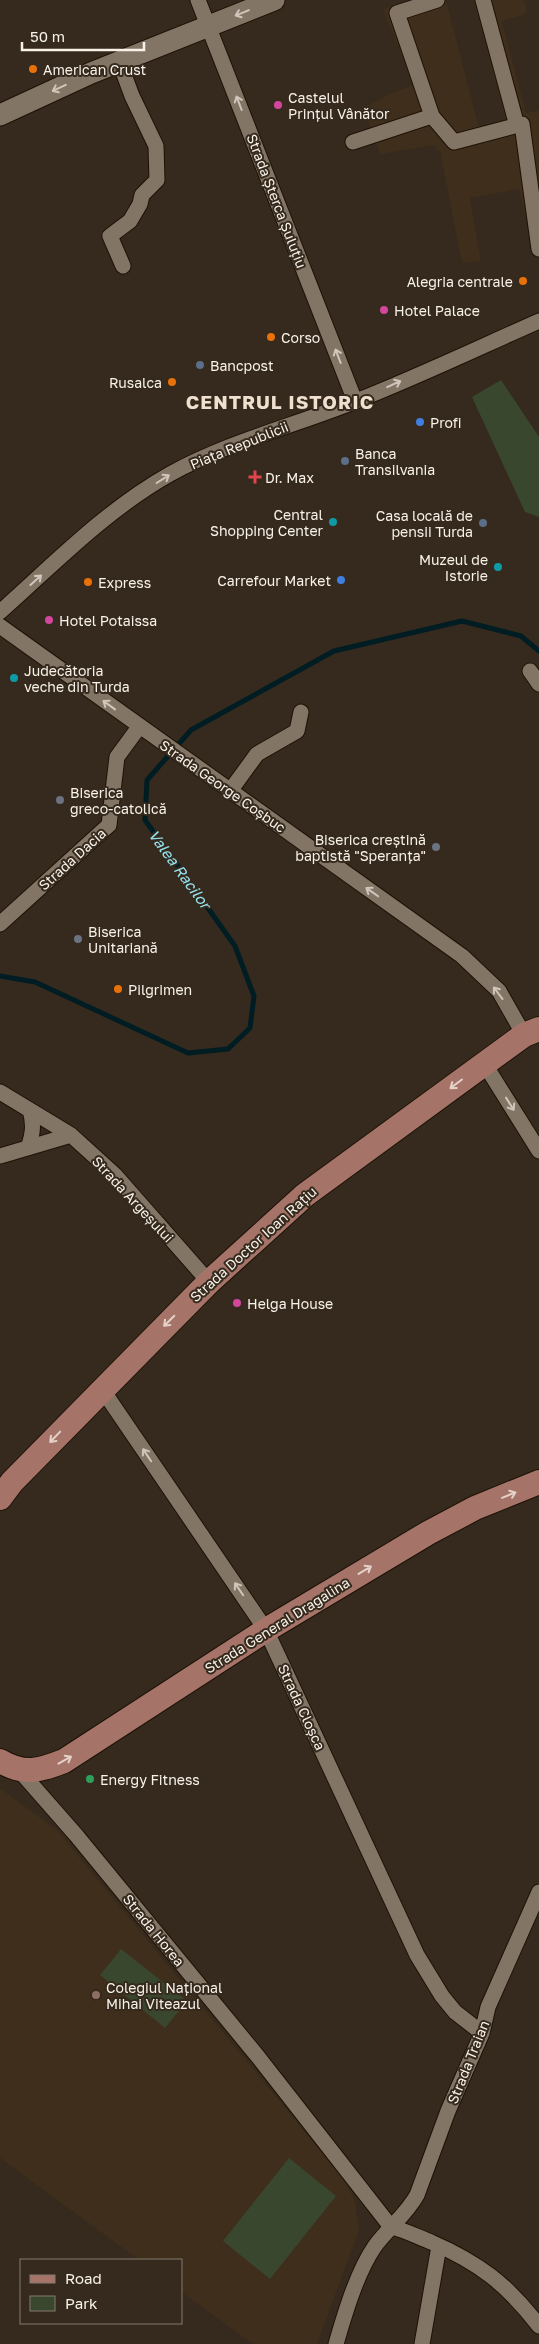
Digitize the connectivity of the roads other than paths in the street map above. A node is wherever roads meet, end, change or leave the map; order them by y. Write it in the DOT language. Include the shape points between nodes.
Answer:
graph roads {
  1 [pos="198,0"];
  2 [pos="274,0"];
  3 [pos="438,0"];
  4 [pos="483,0"];
  5 [pos="210,26"];
  6 [pos="120,61"];
  7 [pos="0,115"];
  8 [pos="432,116"];
  9 [pos="517,126"];
  10 [pos="353,142"];
  11 [pos="539,249"];
  12 [pos="123,266"];
  13 [pos="539,321"];
  14 [pos="355,401"];
  15 [pos="0,612"];
  16 [pos="0,626"];
  17 [pos="530,671"];
  18 [pos="539,684"];
  19 [pos="301,712"];
  20 [pos="144,731"];
  21 [pos="230,791"];
  22 [pos="0,924"];
  23 [pos="531,1032"];
  24 [pos="484,1063"];
  25 [pos="0,1092"];
  26 [pos="30,1110"];
  27 [pos="71,1135"];
  28 [pos="28,1148"];
  29 [pos="539,1151"];
  30 [pos="0,1156"];
  31 [pos="209,1282"];
  32 [pos="102,1389"];
  33 [pos="539,1482"];
  34 [pos="0,1498"];
  35 [pos="266,1630"];
  36 [pos="9,1766"];
  37 [pos="539,1892"];
  38 [pos="482,2033"];
  39 [pos="391,2227"];
  40 [pos="439,2246"];
  41 [pos="539,2326"];
  42 [pos="336,2344"];
  43 [pos="422,2344"];
  1 -- 5 [label="street, Strada Șterca Șuluțiu"];
  2 -- 5 [label="main road, one-way"];
  3 -- 8 [label="street" via="397,13"];
  4 -- 9 [label="street"];
  5 -- 6 [label="main road"];
  14 -- 5 [label="street, Strada Șterca Șuluțiu, one-way"];
  6 -- 7 [label="main road, one-way"];
  6 -- 12 [label="street" via="132,96 156,146 157,163 157,180 142,195 130,221 110,236"];
  8 -- 9 [label="street" via="454,142"];
  8 -- 10 [label="street"];
  9 -- 11 [label="street" via="522,124"];
  14 -- 13 [label="street, Piața Republicii, one-way"];
  15 -- 14 [label="street, Piața Republicii, one-way" via="115,509 168,475 255,436"];
  20 -- 16 [label="street, Strada George Coșbuc, one-way"];
  17 -- 18 [label="street"];
  19 -- 21 [label="street" via="297,731 257,754"];
  20 -- 21 [label="street, Strada George Coșbuc"];
  20 -- 22 [label="street, Strada Dacia" via="117,757 109,825"];
  23 -- 21 [label="street, Strada George Coșbuc, one-way" via="499,991 462,956"];
  23 -- 24 [label="main road, Strada Doctor Ioan Rațiu"];
  24 -- 29 [label="street, one-way"];
  24 -- 31 [label="main road, Strada Doctor Ioan Rațiu, one-way" via="305,1195"];
  25 -- 26 [label="street, Strada Argeșului"];
  26 -- 27 [label="street, Strada Argeșului"];
  26 -- 28 [label="street" via="33,1121"];
  27 -- 28 [label="street"];
  27 -- 31 [label="street, Strada Argeșului" via="114,1175"];
  28 -- 30 [label="street"];
  31 -- 32 [label="main road, Strada Doctor Ioan Rațiu, one-way"];
  32 -- 34 [label="main road, Strada Doctor Ioan Rațiu, one-way"];
  35 -- 32 [label="street, Strada Cloșca, one-way"];
  35 -- 33 [label="main road, Strada General Dragalina, one-way" via="428,1533 475,1508"];
  36 -- 35 [label="main road, Strada General Dragalina, one-way" via="33,1771 64,1761"];
  35 -- 38 [label="street, Strada Cloșca" via="417,1955 455,2012"];
  36 -- 39 [label="street, Strada Horea" via="76,1835 253,2051"];
  37 -- 38 [label="street, Strada Traian" via="488,2007"];
  38 -- 39 [label="street, Strada Traian" via="448,2110 417,2195"];
  39 -- 40 [label="street"];
  39 -- 42 [label="street, Strada Traian" via="374,2247"];
  40 -- 41 [label="street" via="488,2272 524,2306"];
  40 -- 43 [label="street"];
}
